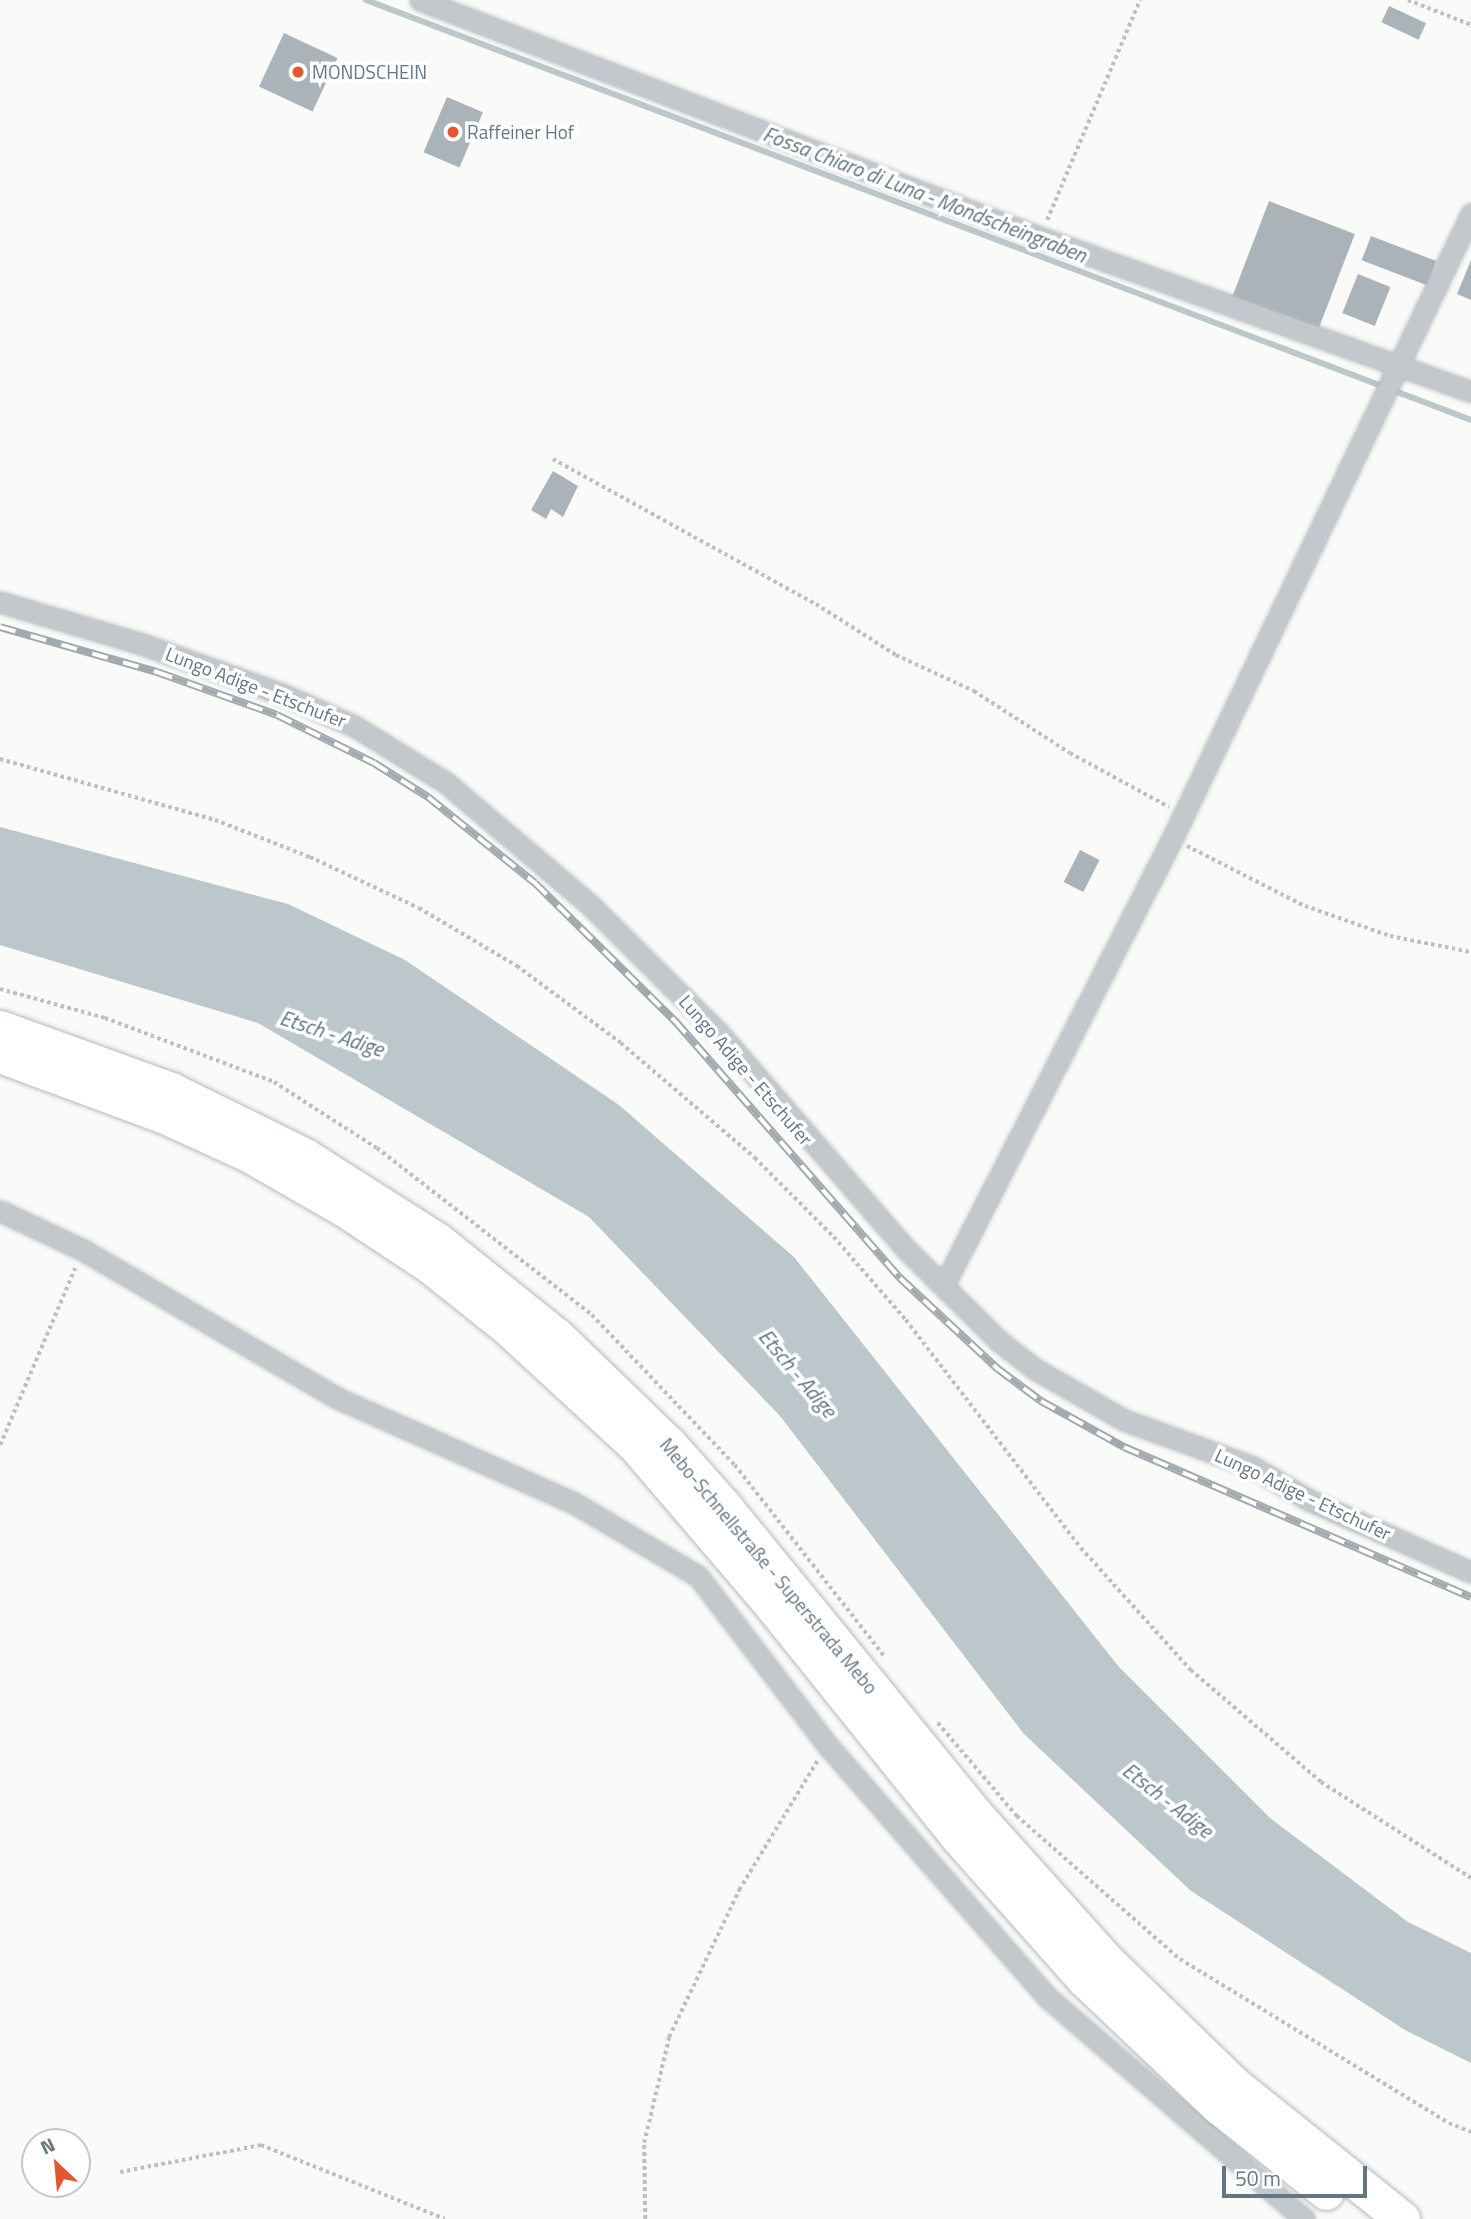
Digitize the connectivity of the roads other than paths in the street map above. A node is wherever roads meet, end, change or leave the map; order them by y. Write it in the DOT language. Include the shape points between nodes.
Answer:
graph roads {
  1 [pos="420,0"];
  2 [pos="1471,214"];
  3 [pos="1401,366"];
  4 [pos="1471,392"];
  5 [pos="0,602"];
  6 [pos="0,1028"];
  7 [pos="0,1055"];
  8 [pos="0,1211"];
  9 [pos="944,1285"];
  10 [pos="1471,1572"];
  11 [pos="1304,2219"];
  12 [pos="1361,2219"];
  13 [pos="1402,2219"];
  1 -- 3 [label="street" via="1040,237"];
  2 -- 3 [label="street"];
  3 -- 4 [label="street"];
  3 -- 9 [label="street" via="1185,814"];
  5 -- 9 [label="street, Lungo Adige - Etschufer" via="142,644 282,694 354,726 445,782 554,872 717,1031 872,1213"];
  6 -- 13 [label="highway, Mebo-Schnellstraße - Superstrada Mebo" via="171,1090 305,1156 437,1240 557,1336 724,1506 976,1815 1100,1954 1235,2085"];
  7 -- 12 [label="highway, Mebo-Schnellstraße - Superstrada Mebo" via="165,1116 250,1155 429,1265 508,1328 635,1445 765,1597 957,1836 1084,1979 1218,2105"];
  8 -- 11 [label="street" via="83,1250 337,1398 574,1503 698,1576 828,1746 1047,1997"];
  9 -- 10 [label="street, Lungo Adige - Etschufer" via="999,1341 1079,1398 1164,1438 1252,1467 1309,1500"];
}
